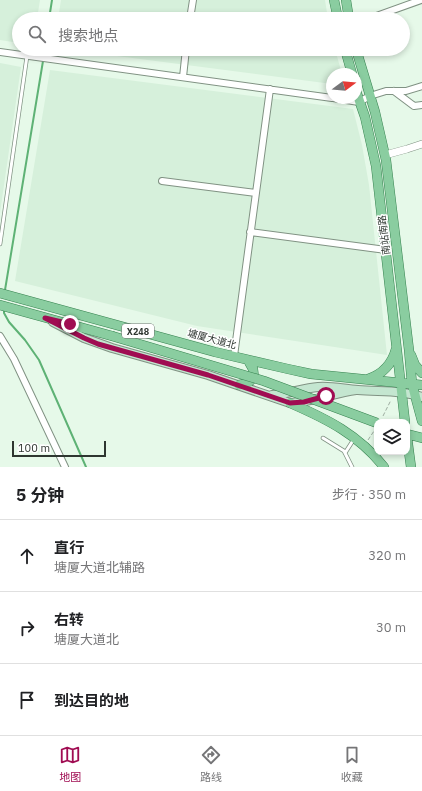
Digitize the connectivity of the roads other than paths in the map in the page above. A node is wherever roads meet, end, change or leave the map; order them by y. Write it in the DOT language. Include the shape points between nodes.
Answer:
graph roads {
  1 [pos="193,0"];
  2 [pos="334,0"];
  3 [pos="346,0"];
  4 [pos="421,0"];
  5 [pos="191,12"];
  6 [pos="337,12"];
  7 [pos="348,12"];
  8 [pos="388,12"];
  9 [pos="0,52"];
  10 [pos="12,54"];
  11 [pos="27,56"];
  12 [pos="185,56"];
  13 [pos="347,56"];
  14 [pos="358,56"];
  15 [pos="350,68"];
  16 [pos="182,77"];
  17 [pos="422,86"];
  18 [pos="270,89"];
  19 [pos="394,91"];
  20 [pos="370,96"];
  21 [pos="326,97"];
  22 [pos="362,100"];
  23 [pos="360,104"];
  24 [pos="422,105"];
  25 [pos="422,144"];
  26 [pos="385,155"];
  27 [pos="162,180"];
  28 [pos="256,194"];
  29 [pos="250,232"];
  30 [pos="0,244"];
  31 [pos="386,250"];
  32 [pos="0,293"];
  33 [pos="0,305"];
  34 [pos="45,318"];
  35 [pos="0,336"];
  36 [pos="397,345"];
  37 [pos="409,350"];
  38 [pos="234,356"];
  39 [pos="248,360"];
  40 [pos="422,373"];
  41 [pos="362,379"];
  42 [pos="401,383"];
  43 [pos="412,384"];
  44 [pos="239,385"];
  45 [pos="422,385"];
  46 [pos="356,390"];
  47 [pos="401,393"];
  48 [pos="266,394"];
  49 [pos="418,396"];
  50 [pos="290,403"];
  51 [pos="405,419"];
  52 [pos="422,421"];
  53 [pos="374,422"];
  54 [pos="410,436"];
  55 [pos="324,438"];
  56 [pos="356,438"];
  57 [pos="422,438"];
  58 [pos="345,453"];
  59 [pos="410,455"];
  60 [pos="65,467"];
  61 [pos="352,467"];
  62 [pos="384,467"];
  63 [pos="411,467"];
  1 -- 5 [label="street"];
  2 -- 6 [label="main road"];
  3 -- 7 [label="main road"];
  4 -- 8 [label="street"];
  9 -- 10 [label="street"];
  11 -- 16 [label="street"];
  11 -- 30 [label="lane"];
  12 -- 16 [label="street"];
  13 -- 15 [label="main road"];
  14 -- 20 [label="main road, 南站南路"];
  16 -- 18 [label="street"];
  17 -- 19 [label="street" via="406,91"];
  18 -- 21 [label="street"];
  18 -- 28 [label="street"];
  19 -- 20 [label="street"];
  19 -- 24 [label="street" via="414,106"];
  20 -- 22 [label="street"];
  20 -- 26 [label="main road, 南站南路"];
  23 -- 31 [label="main road, 南站南路" via="376,166"];
  25 -- 26 [label="street"];
  26 -- 37 [label="main road, 南站南路"];
  27 -- 28 [label="street"];
  28 -- 29 [label="street"];
  29 -- 31 [label="street"];
  29 -- 38 [label="street"];
  31 -- 36 [label="main road, 南站南路"];
  32 -- 38 [label="main road, 塘厦大道北 / X248"];
  33 -- 34 [label="main road, X248"];
  34 -- 44 [label="main road" via="98,344"];
  34 -- 53 [label="main road, X248, bridge" via="264,381"];
  35 -- 60 [label="street" via="14,359"];
  36 -- 41 [label="main road" via="394,356 384,370"];
  36 -- 42 [label="main road, 南站南路"];
  37 -- 40 [label="main road" via="415,365"];
  37 -- 43 [label="main road, 南站南路"];
  38 -- 39 [label="main road, 塘厦大道北 / X248"];
  39 -- 41 [label="main road, 塘厦大道北 / X248" via="311,374"];
  39 -- 44 [label="main road" via="254,369 254,377 248,383"];
  41 -- 42 [label="main road, 塘厦大道北 / X248"];
  42 -- 43 [label="main road, 塘厦大道北 / X248"];
  42 -- 47 [label="main road, 南站南路"];
  43 -- 45 [label="main road, 塘厦大道北 / X248"];
  43 -- 49 [label="main road, 南站南路"];
  44 -- 48 [label="main road"];
  46 -- 47 [label="main road"];
  46 -- 48 [label="main road" via="326,386"];
  46 -- 50 [label="main road"];
  47 -- 49 [label="main road"];
  47 -- 51 [label="main road, 南站南路"];
  48 -- 50 [label="main road"];
  49 -- 52 [label="main road, 南站南路"];
  50 -- 56 [label="main road" via="326,419"];
  54 -- 57 [label="main road"];
  55 -- 58 [label="lane"];
  56 -- 58 [label="lane"];
  56 -- 62 [label="main road"];
  58 -- 61 [label="lane"];
  59 -- 63 [label="main road"];
}
